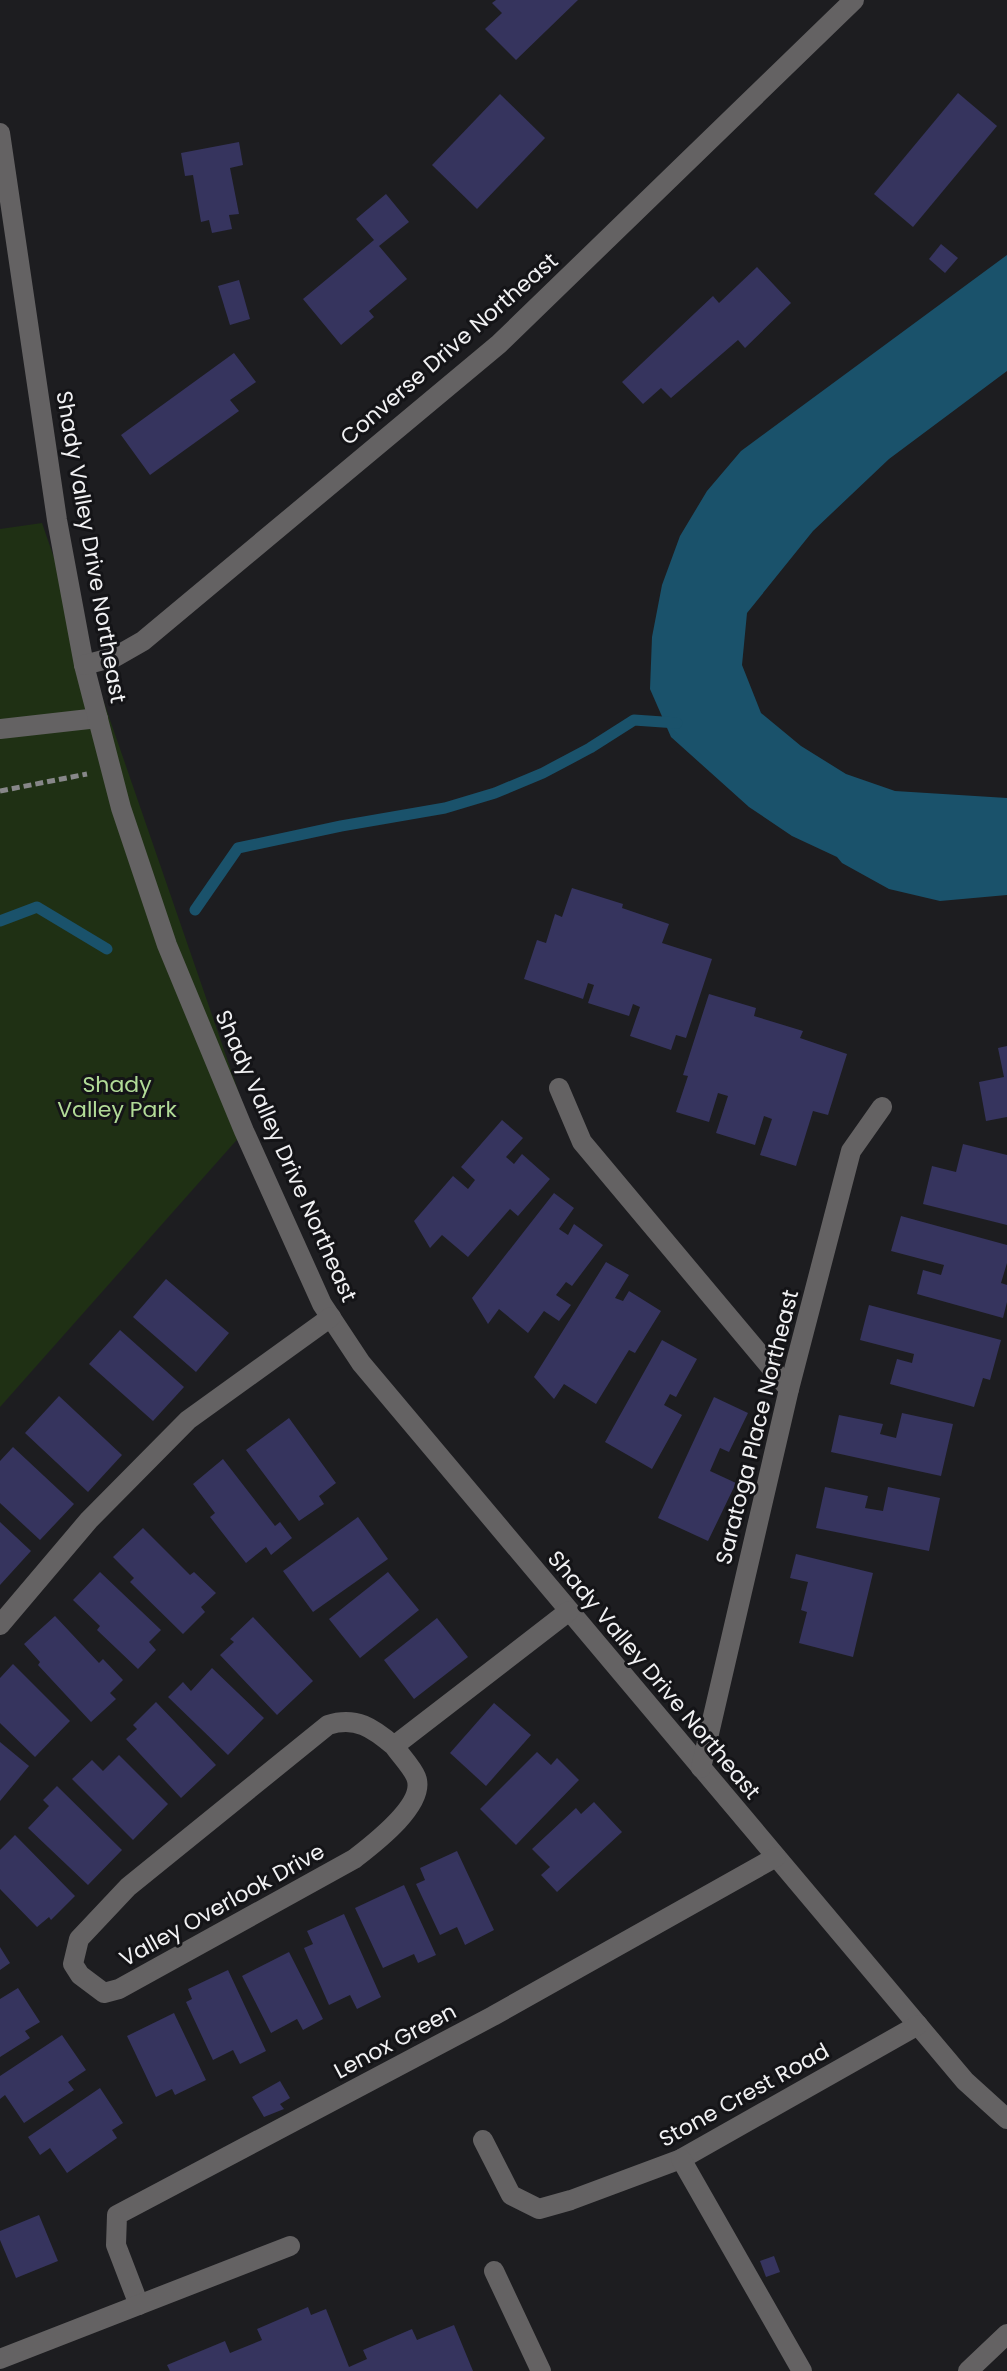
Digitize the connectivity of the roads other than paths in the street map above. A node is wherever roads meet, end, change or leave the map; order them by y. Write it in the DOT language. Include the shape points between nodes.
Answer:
graph roads {
  1 [pos="854,0"];
  2 [pos="0,133"];
  3 [pos="84,665"];
  4 [pos="98,718"];
  5 [pos="0,729"];
  6 [pos="559,1088"];
  7 [pos="882,1107"];
  8 [pos="331,1317"];
  9 [pos="789,1389"];
  10 [pos="569,1611"];
  11 [pos="0,1625"];
  12 [pos="394,1746"];
  13 [pos="701,1768"];
  14 [pos="776,1857"];
  15 [pos="918,2025"];
  16 [pos="1007,2119"];
  17 [pos="483,2140"];
  18 [pos="681,2159"];
  19 [pos="290,2246"];
  20 [pos="494,2271"];
  21 [pos="139,2305"];
  22 [pos="1007,2334"];
  23 [pos="0,2359"];
  24 [pos="541,2371"];
  25 [pos="802,2371"];
  26 [pos="968,2371"];
  1 -- 3 [label="street, Converse Drive Northeast" via="499,344 143,641 115,657"];
  2 -- 3 [label="street, Shady Valley Drive Northeast" via="57,520"];
  3 -- 4 [label="street, Shady Valley Drive Northeast"];
  4 -- 5 [label="street"];
  4 -- 8 [label="street, Shady Valley Drive Northeast" via="121,808 167,945"];
  6 -- 9 [label="street" via="582,1142"];
  7 -- 9 [label="street, Saratoga Place Northeast" via="851,1151"];
  8 -- 10 [label="street, Shady Valley Drive Northeast" via="361,1363"];
  8 -- 11 [label="street" via="188,1420 89,1520"];
  9 -- 13 [label="street, Saratoga Place Northeast"];
  10 -- 12 [label="street"];
  10 -- 13 [label="street, Shady Valley Drive Northeast"];
  12 -- 12 [label="street, Valley Overlook Drive" via="417,1779 417,1790 385,1835 354,1859 119,1989 104,1993 80,1975 73,1964 79,1939 128,1887 328,1725 357,1721"];
  13 -- 14 [label="street, Shady Valley Drive Northeast"];
  14 -- 15 [label="street, Shady Valley Drive Northeast"];
  14 -- 21 [label="street, Lenox Green" via="493,2016 117,2215 116,2245"];
  15 -- 16 [label="street, Shady Valley Drive Northeast" via="965,2081"];
  15 -- 18 [label="street, Stone Crest Road"];
  17 -- 18 [label="street, Stone Crest Road" via="511,2195 539,2209"];
  18 -- 25 [label="street"];
  19 -- 21 [label="street"];
  20 -- 24 [label="street"];
  21 -- 23 [label="street"];
  22 -- 26 [label="street"];
}
